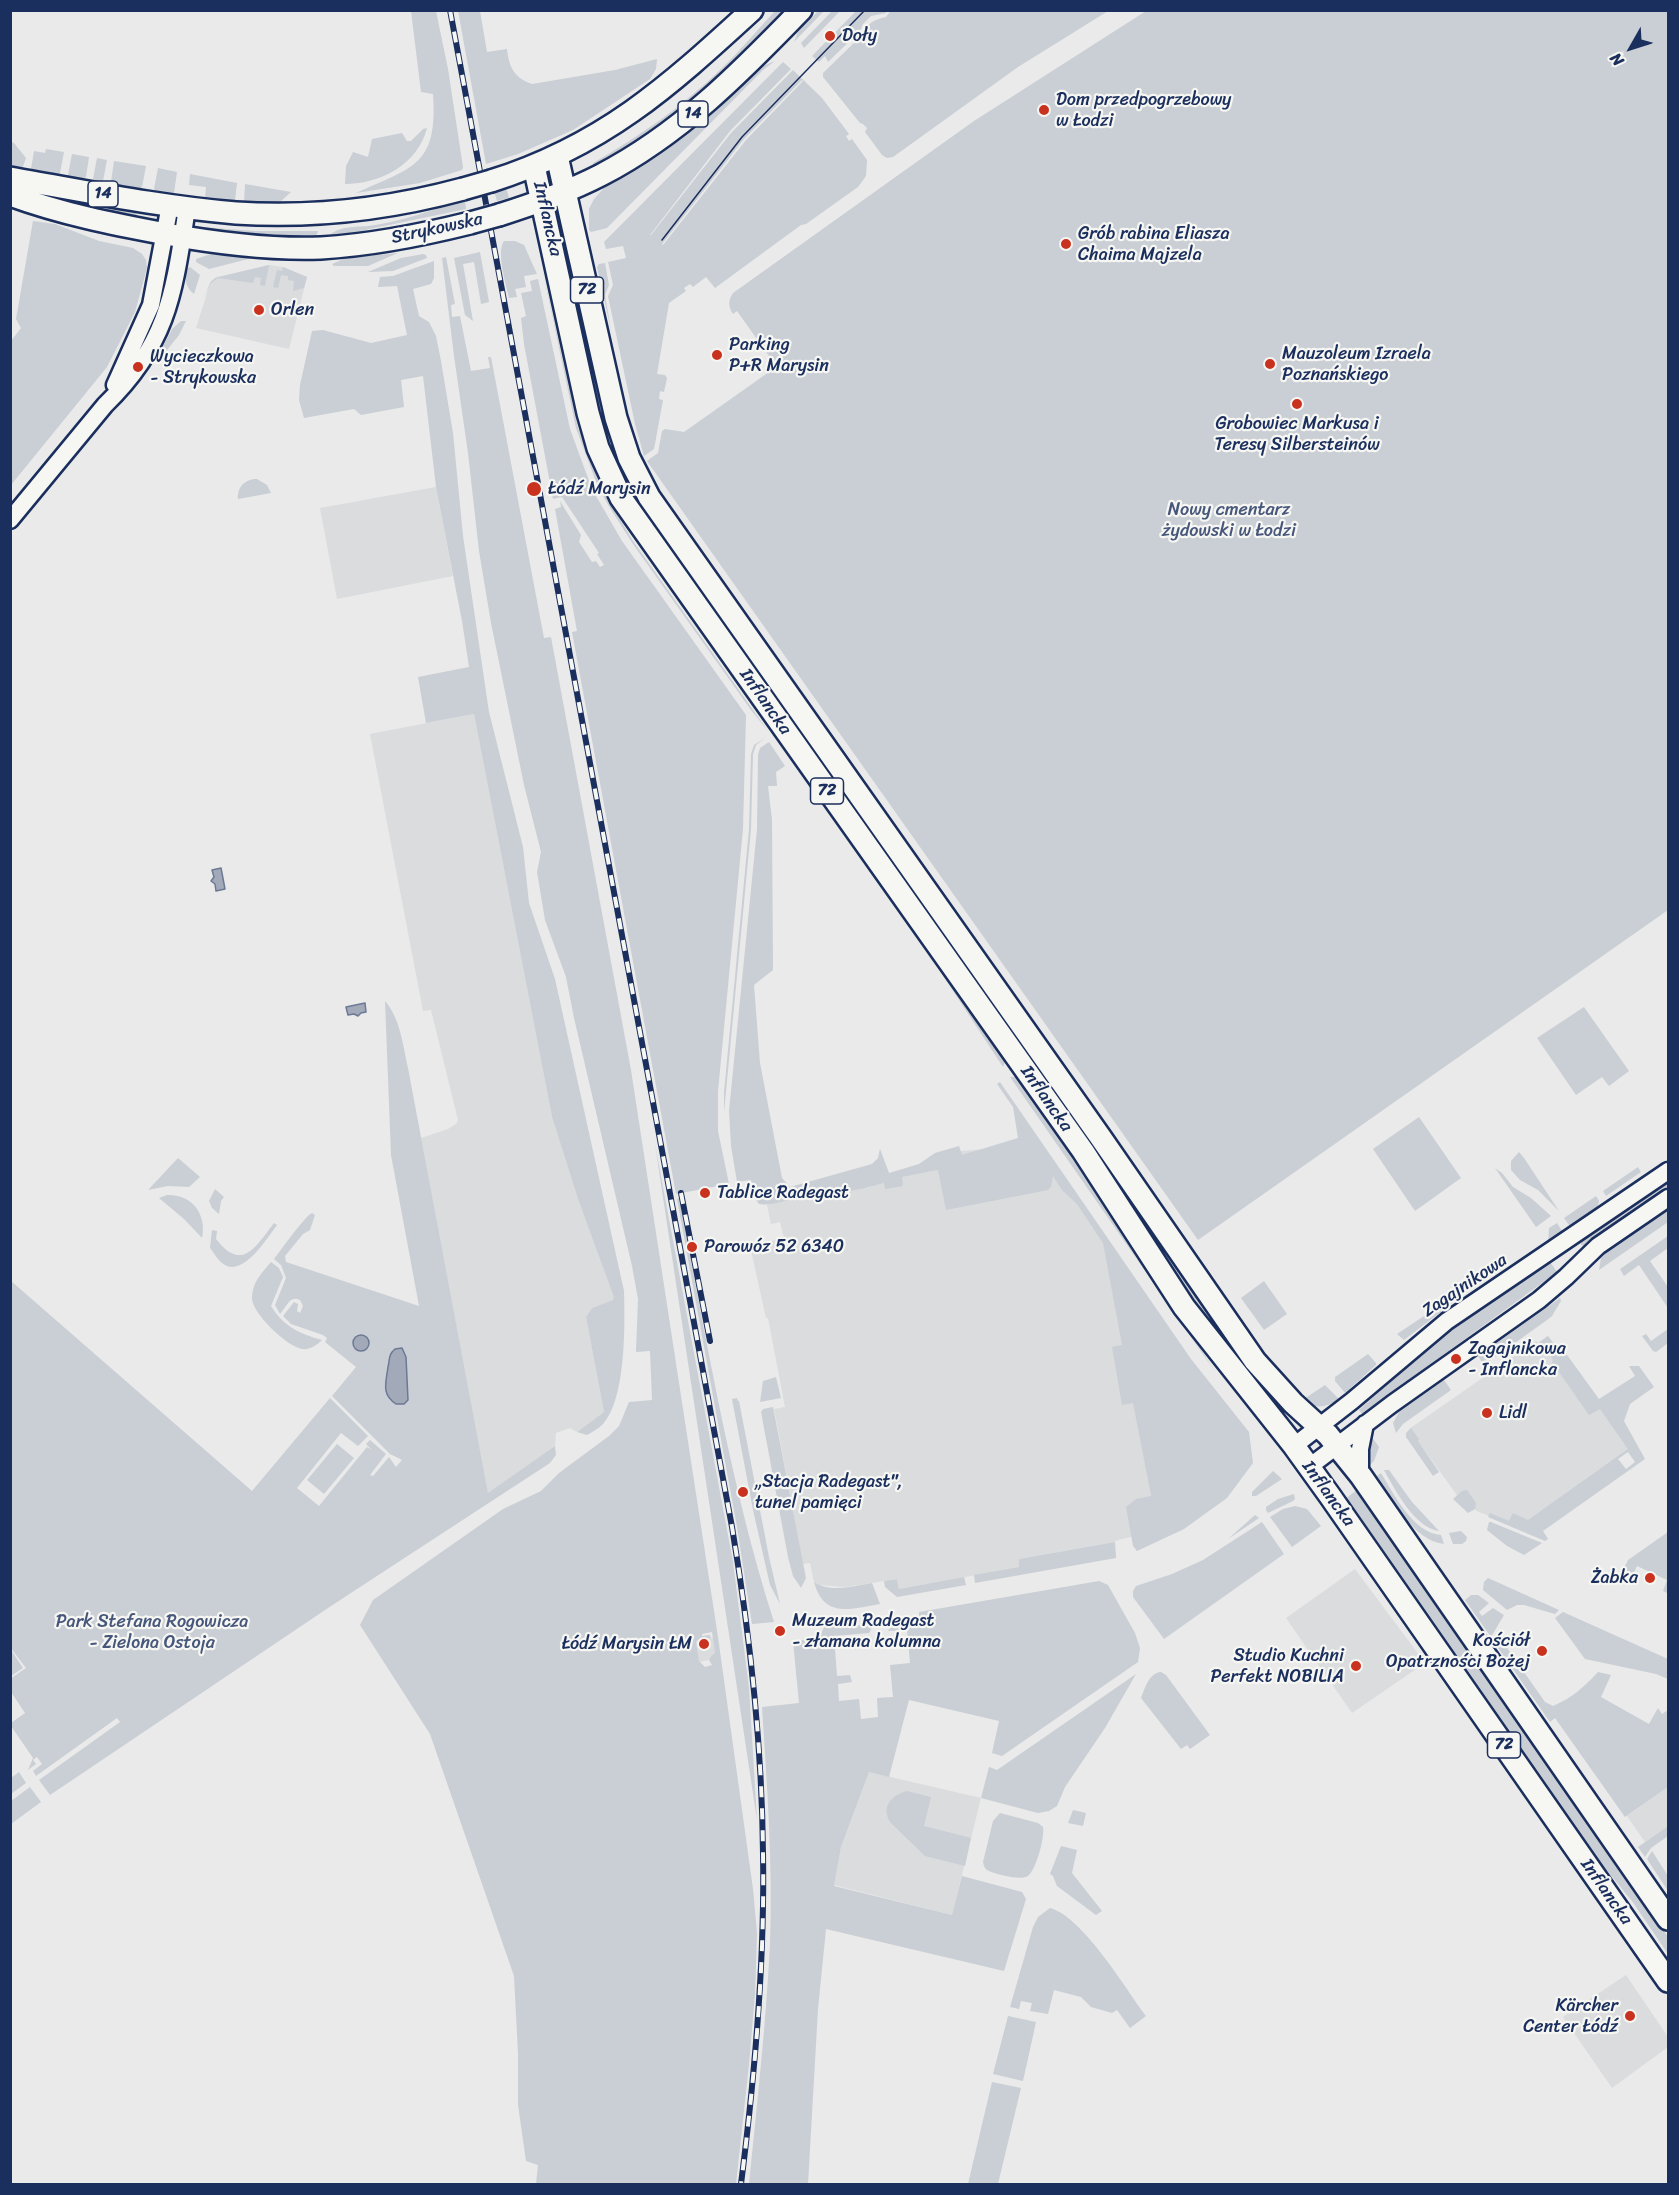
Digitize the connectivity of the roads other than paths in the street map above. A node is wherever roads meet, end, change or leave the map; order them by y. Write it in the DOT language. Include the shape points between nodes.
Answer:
graph roads {
  1 [pos="752,10"];
  2 [pos="801,10"];
  3 [pos="557,156"];
  4 [pos="534,166"];
  5 [pos="10,178"];
  6 [pos="565,192"];
  7 [pos="10,195"];
  8 [pos="543,200"];
  9 [pos="178,206"];
  10 [pos="174,236"];
  11 [pos="10,520"];
  12 [pos="1668,1171"];
  13 [pos="1668,1198"];
  14 [pos="1365,1424"];
  15 [pos="1319,1427"];
  16 [pos="1338,1445"];
  17 [pos="1294,1446"];
  18 [pos="1309,1467"];
  19 [pos="1360,1474"];
  20 [pos="1668,1919"];
  21 [pos="1668,1981"];
  1 -- 3 [label="main road, Strykowska / 14" via="646,103"];
  2 -- 6 [label="main road, Strykowska / 14" via="731,82 684,122 626,161"];
  3 -- 4 [label="main road, Strykowska / 14"];
  3 -- 6 [label="main road, Inflancka"];
  4 -- 8 [label="main road, Inflancka / 72"];
  4 -- 9 [label="main road, Strykowska / 14, bridge" via="463,189 332,213 268,214"];
  5 -- 9 [label="main road, Strykowska / 14"];
  6 -- 8 [label="main road, Strykowska / 14"];
  6 -- 15 [label="main road, Inflancka / 72" via="608,389 641,484 1235,1333 1275,1384"];
  7 -- 10 [label="main road, Strykowska / 14" via="97,222"];
  8 -- 10 [label="main road, Strykowska / 14, bridge" via="470,223 320,248 258,246"];
  8 -- 17 [label="main road, Inflancka / 72" via="588,413 598,448 621,498 1083,1151 1184,1307"];
  9 -- 10 [label="street"];
  10 -- 11 [label="street" via="137,341 105,405"];
  12 -- 15 [label="street, Zagajnikowa" via="1447,1321"];
  13 -- 14 [label="street" via="1598,1246 1539,1300"];
  14 -- 16 [label="street"];
  14 -- 19 [label="street"];
  15 -- 16 [label="main road, Inflancka / 72"];
  15 -- 17 [label="street, Zagajnikowa"];
  16 -- 18 [label="street"];
  16 -- 19 [label="main road, Inflancka / 72"];
  17 -- 18 [label="main road, Inflancka / 72"];
  18 -- 21 [label="main road, Inflancka / 72"];
  19 -- 20 [label="main road, Inflancka / 72"];
}
